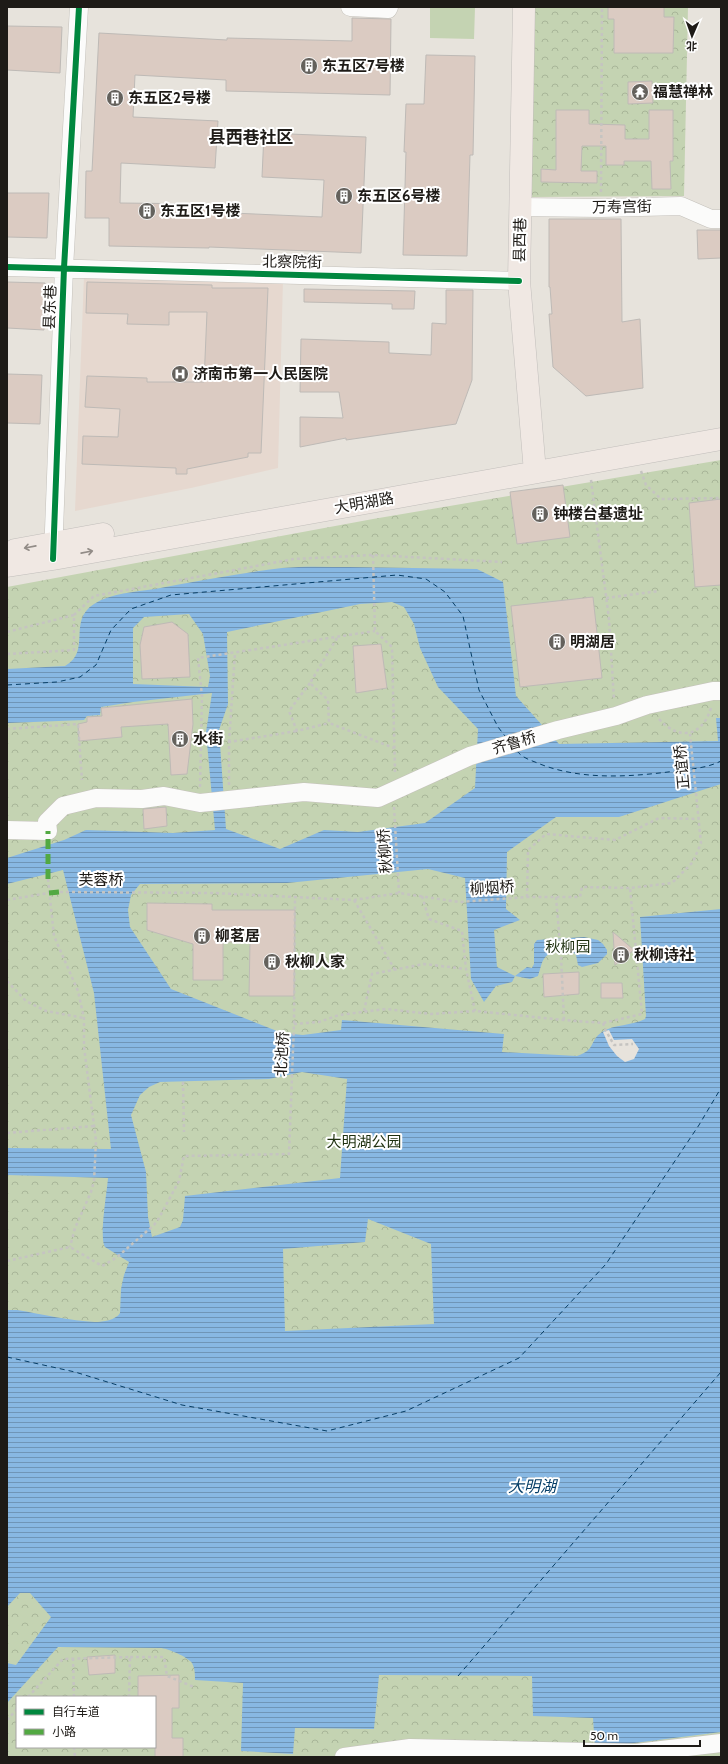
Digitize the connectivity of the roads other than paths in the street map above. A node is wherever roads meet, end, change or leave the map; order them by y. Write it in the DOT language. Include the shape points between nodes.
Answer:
graph roads {
  1 [pos="79,7"];
  2 [pos="350,7"];
  3 [pos="389,7"];
  4 [pos="524,7"];
  5 [pos="520,207"];
  6 [pos="721,219"];
  7 [pos="7,267"];
  8 [pos="64,268"];
  9 [pos="519,281"];
  10 [pos="721,426"];
  11 [pos="721,438"];
  12 [pos="535,465"];
  13 [pos="53,551"];
  14 [pos="7,552"];
  15 [pos="7,566"];
  16 [pos="717,691"];
  17 [pos="7,830"];
  18 [pos="721,1743"];
  19 [pos="344,1757"];
  1 -- 8 [label="street, 县东巷"];
  2 -- 3 [label="street"];
  4 -- 5 [label="main road, 县西巷"];
  5 -- 6 [label="street, 万寿宫街" via="681,206 711,218"];
  5 -- 9 [label="main road, 县西巷"];
  7 -- 8 [label="street, 北察院街"];
  8 -- 9 [label="street, 北察院街"];
  8 -- 13 [label="street, 县东巷"];
  9 -- 12 [label="main road, 县西巷"];
  10 -- 12 [label="main road, 大明湖路"];
  11 -- 12 [label="main road, 大明湖路"];
  12 -- 13 [label="main road, 大明湖路"];
  13 -- 14 [label="main road, 大明湖路, one-way"];
  13 -- 15 [label="main road, 大明湖路"];
  16 -- 17 [label="street, 齐鲁桥" via="652,704 470,756 378,798 304,792 201,802 164,796 142,799 96,798 63,806 47,822 48,830"];
  18 -- 19 [label="street" via="636,1753 410,1748"];
}
